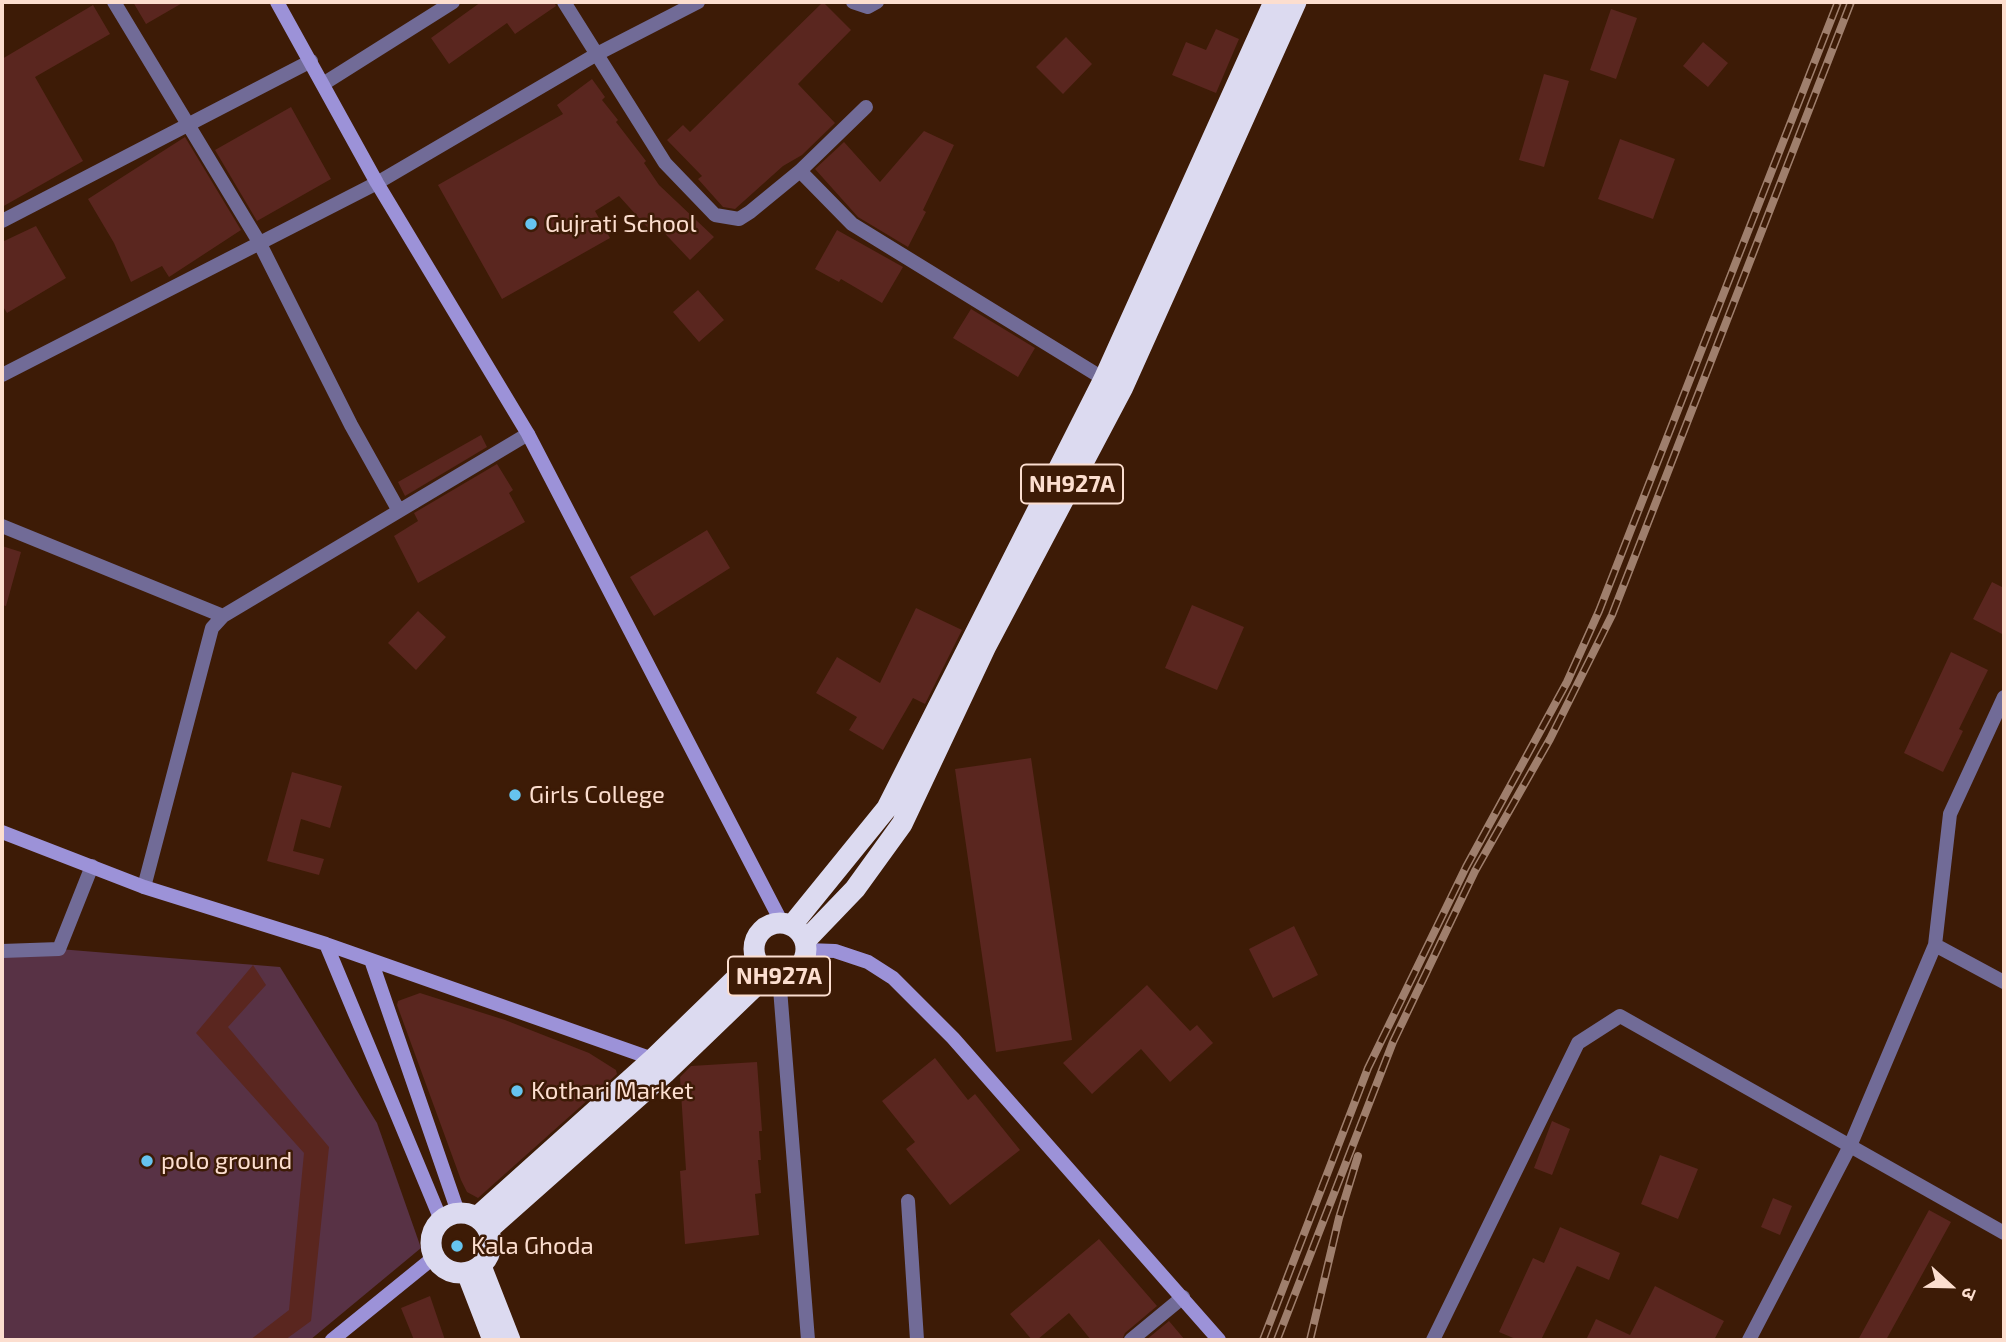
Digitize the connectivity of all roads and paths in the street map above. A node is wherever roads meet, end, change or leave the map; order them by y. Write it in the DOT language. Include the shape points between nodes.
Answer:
graph roads {
  1 [pos="114,2"];
  2 [pos="277,2"];
  3 [pos="453,2"];
  4 [pos="564,2"];
  5 [pos="698,2"];
  6 [pos="853,2"];
  7 [pos="877,2"];
  8 [pos="1274,2"];
  9 [pos="1296,2"];
  10 [pos="597,54"];
  11 [pos="311,61"];
  12 [pos="323,84"];
  13 [pos="866,107"];
  14 [pos="188,124"];
  15 [pos="800,171"];
  16 [pos="377,183"];
  17 [pos="2,221"];
  18 [pos="259,242"];
  19 [pos="2,374"];
  20 [pos="1104,379"];
  21 [pos="527,434"];
  22 [pos="399,511"];
  23 [pos="2,526"];
  24 [pos="223,616"];
  25 [pos="2004,697"];
  26 [pos="2,832"];
  27 [pos="92,866"];
  28 [pos="145,887"];
  29 [pos="797,935"];
  30 [pos="326,944"];
  31 [pos="1935,945"];
  32 [pos="2,951"];
  33 [pos="371,960"];
  34 [pos="768,969"];
  35 [pos="2004,982"];
  36 [pos="653,1059"];
  37 [pos="1850,1146"];
  38 [pos="908,1201"];
  39 [pos="466,1220"];
  40 [pos="2004,1233"];
  41 [pos="433,1258"];
  42 [pos="474,1270"];
  43 [pos="1182,1297"];
  44 [pos="332,1340"];
  45 [pos="493,1340"];
  46 [pos="509,1340"];
  47 [pos="808,1340"];
  48 [pos="917,1340"];
  49 [pos="1131,1340"];
  50 [pos="1219,1340"];
  51 [pos="1433,1340"];
  52 [pos="1749,1340"];
  1 -- 14 [label="street"];
  2 -- 11 [label="main road"];
  3 -- 12 [label="street"];
  4 -- 10 [label="street"];
  5 -- 10 [label="street"];
  6 -- 7 [label="street" via="868,7"];
  8 -- 20 [label="highway, NH927A"];
  9 -- 29 [label="highway, NH927A" via="1123,387 986,646 902,824 855,889"];
  10 -- 15 [label="street" via="665,163 715,215 740,219"];
  10 -- 16 [label="street"];
  11 -- 12 [label="main road"];
  11 -- 14 [label="street"];
  12 -- 16 [label="main road"];
  13 -- 15 [label="street"];
  14 -- 17 [label="street"];
  14 -- 18 [label="street"];
  15 -- 20 [label="street" via="852,224"];
  16 -- 18 [label="street"];
  16 -- 21 [label="main road"];
  18 -- 19 [label="street"];
  18 -- 22 [label="street"];
  20 -- 29 [label="highway, NH927A" via="887,808"];
  21 -- 22 [label="street"];
  21 -- 29 [label="main road"];
  22 -- 24 [label="street"];
  23 -- 24 [label="street"];
  24 -- 28 [label="street" via="212,628"];
  25 -- 31 [label="street" via="1950,814"];
  26 -- 27 [label="main road"];
  27 -- 28 [label="main road"];
  27 -- 32 [label="street" via="59,949"];
  28 -- 30 [label="main road"];
  29 -- 34 [label="highway, NH927A" via="798,969"];
  29 -- 34 [label="highway, NH927A" via="763,930 757,938"];
  29 -- 43 [label="main road" via="868,962 893,978 953,1038"];
  30 -- 33 [label="main road"];
  30 -- 39 [label="main road"];
  31 -- 35 [label="street"];
  31 -- 37 [label="street"];
  33 -- 36 [label="main road"];
  33 -- 39 [label="main road"];
  34 -- 36 [label="highway, NH927A"];
  34 -- 39 [label="highway, NH927A" via="665,1073"];
  34 -- 47 [label="street"];
  36 -- 39 [label="highway, NH927A"];
  37 -- 40 [label="street"];
  37 -- 51 [label="street" via="1620,1016 1578,1043"];
  37 -- 52 [label="street"];
  38 -- 48 [label="street"];
  39 -- 41 [label="highway" via="432,1234"];
  39 -- 42 [label="highway" via="491,1237 490,1253"];
  41 -- 42 [label="highway" via="452,1272"];
  41 -- 44 [label="main road"];
  42 -- 45 [label="highway"];
  42 -- 46 [label="highway"];
  43 -- 49 [label="street"];
  43 -- 50 [label="main road"];
}
